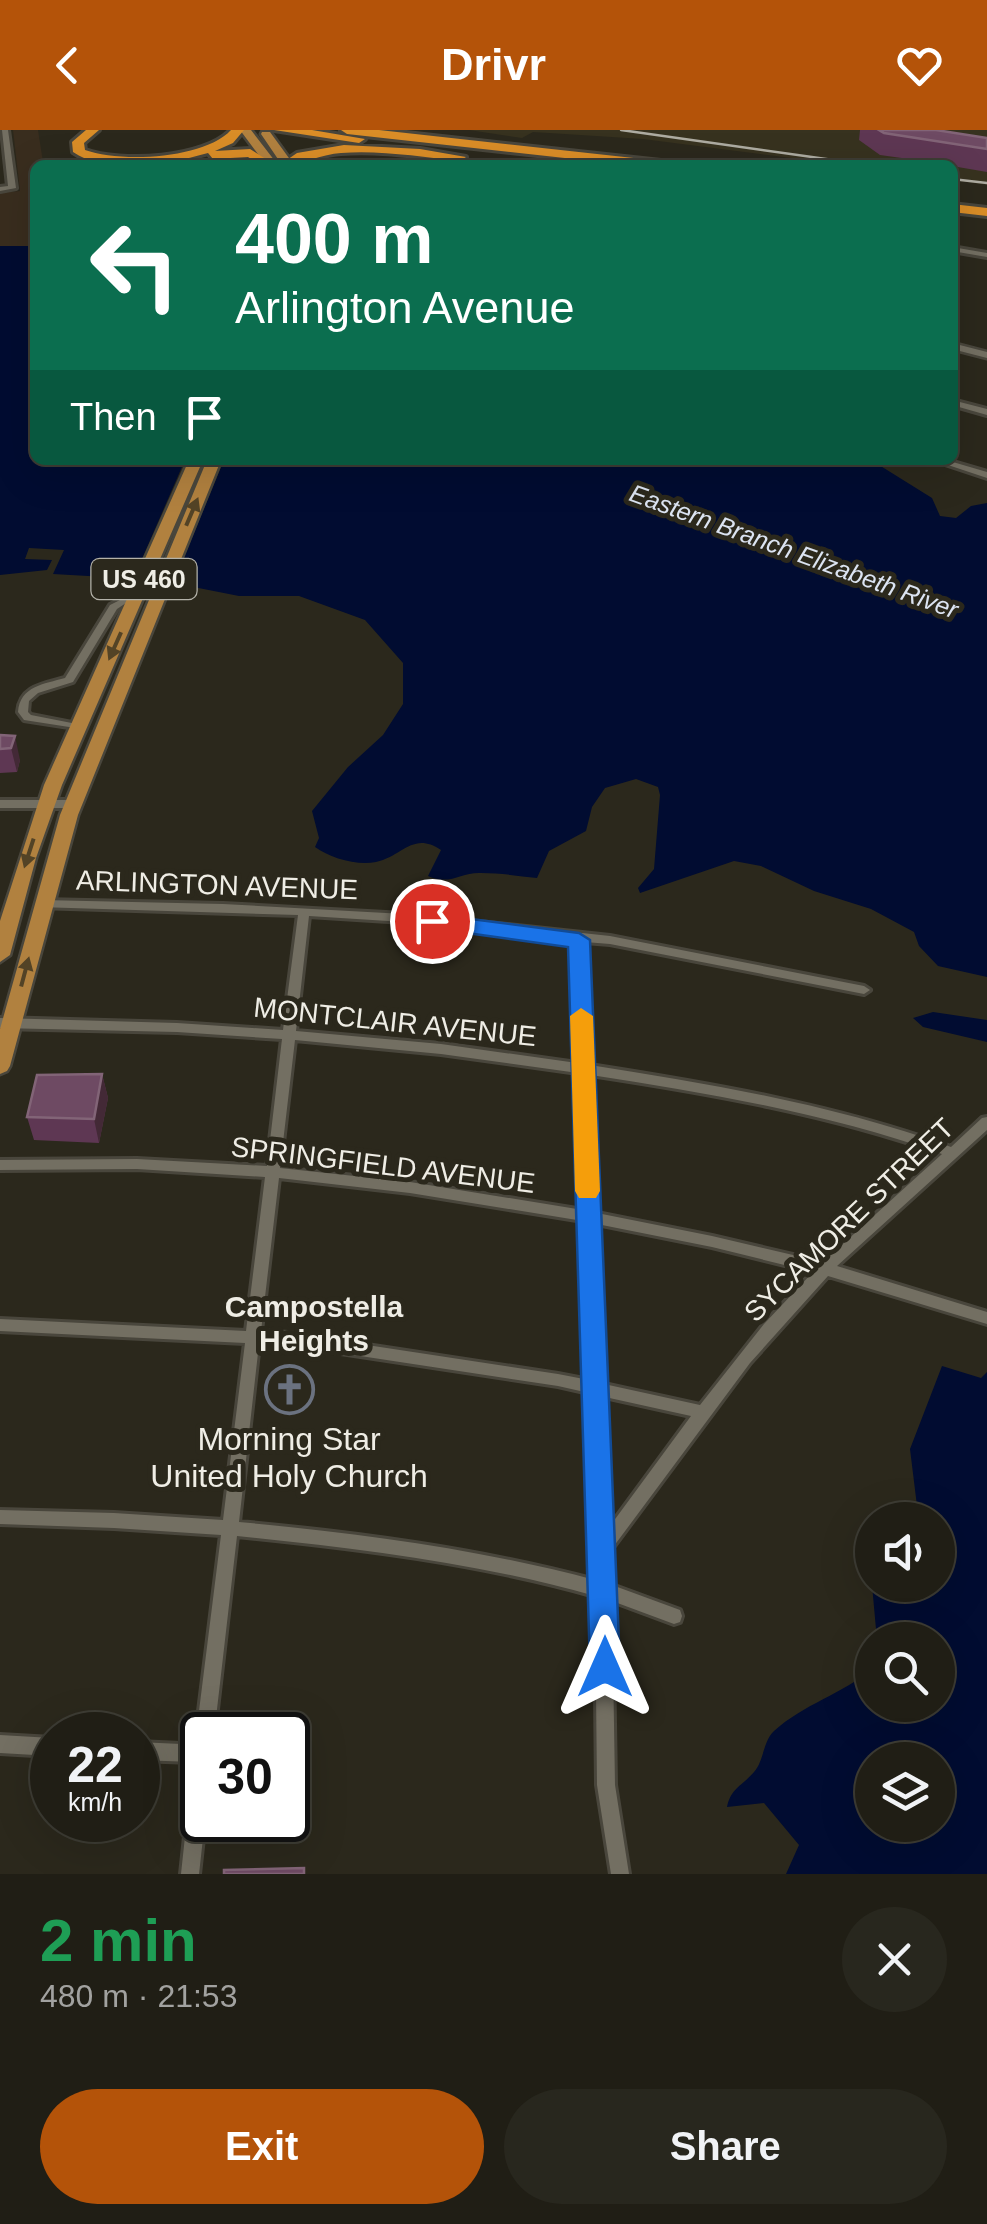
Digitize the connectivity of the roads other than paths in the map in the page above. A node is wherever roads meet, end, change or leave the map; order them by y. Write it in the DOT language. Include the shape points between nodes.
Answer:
graph roads {
  1 [pos="5,130"];
  2 [pos="66,130"];
  3 [pos="93,130"];
  4 [pos="241,130"];
  5 [pos="262,130"];
  6 [pos="283,130"];
  7 [pos="346,130"];
  8 [pos="416,130"];
  9 [pos="3,143"];
  10 [pos="85,160"];
  11 [pos="100,160"];
  12 [pos="132,160"];
  13 [pos="169,160"];
  14 [pos="263,160"];
  15 [pos="266,160"];
  16 [pos="284,160"];
  17 [pos="292,160"];
  18 [pos="485,160"];
  19 [pos="543,160"];
  20 [pos="615,160"];
  21 [pos="623,160"];
  22 [pos="0,189"];
  23 [pos="958,199"];
  24 [pos="987,203"];
  25 [pos="958,209"];
  26 [pos="987,212"];
  27 [pos="958,250"];
  28 [pos="987,254"];
  29 [pos="958,348"];
  30 [pos="987,355"];
  31 [pos="958,404"];
  32 [pos="987,412"];
  33 [pos="194,465"];
  34 [pos="212,465"];
  35 [pos="953,465"];
  36 [pos="987,475"];
  37 [pos="124,600"];
  38 [pos="78,727"];
  39 [pos="0,804"];
  40 [pos="46,804"];
  41 [pos="73,804"];
  42 [pos="42,904"];
  43 [pos="304,911"];
  44 [pos="579,940"];
  45 [pos="0,954"];
  46 [pos="864,990"];
  47 [pos="6,1024"];
  48 [pos="288,1034"];
  49 [pos="0,1066"];
  50 [pos="583,1068"];
  51 [pos="987,1122"];
  52 [pos="954,1152"];
  53 [pos="0,1165"];
  54 [pos="271,1172"];
  55 [pos="588,1216"];
  56 [pos="826,1269"];
  57 [pos="987,1318"];
  58 [pos="0,1325"];
  59 [pos="252,1336"];
  60 [pos="594,1388"];
  61 [pos="703,1412"];
  62 [pos="0,1516"];
  63 [pos="232,1529"];
  64 [pos="603,1548"];
  65 [pos="604,1588"];
  66 [pos="674,1616"];
  67 [pos="208,1712"];
  68 [pos="0,1744"];
  69 [pos="30,1746"];
  70 [pos="193,1842"];
  71 [pos="190,1874"];
  72 [pos="620,1874"];
  1 -- 9 [label="street"];
  2 -- 10 [label="highway" via="71,156"];
  3 -- 11 [label="highway" via="78,142 79,152"];
  4 -- 12 [label="highway" via="212,150"];
  4 -- 15 [label="main road"];
  5 -- 16 [label="main road"];
  6 -- 19 [label="highway"];
  7 -- 20 [label="highway"];
  8 -- 21 [label="highway"];
  9 -- 22 [label="street" via="12,188"];
  13 -- 14 [label="highway" via="240,152"];
  17 -- 18 [label="highway" via="325,149"];
  23 -- 24 [label="highway"];
  25 -- 26 [label="highway"];
  27 -- 28 [label="street"];
  29 -- 30 [label="street"];
  31 -- 32 [label="street"];
  33 -- 38 [label="main road, US 460, one-way"];
  41 -- 34 [label="main road, US 460, one-way"];
  35 -- 36 [label="street"];
  37 -- 38 [label="street" via="113,607 69,680 24,700 28,718"];
  38 -- 40 [label="main road, US 460"];
  39 -- 40 [label="street"];
  40 -- 41 [label="street"];
  40 -- 45 [label="main road, US 460, one-way"];
  41 -- 42 [label="main road, US 460"];
  42 -- 43 [label="street, ARLINGTON AVENUE"];
  47 -- 42 [label="main road, US 460, one-way"];
  43 -- 44 [label="street, ARLINGTON AVENUE"];
  43 -- 48 [label="street"];
  44 -- 46 [label="street, ARLINGTON AVENUE" via="714,958"];
  44 -- 50 [label="street"];
  47 -- 48 [label="street, MONTCLAIR AVENUE"];
  47 -- 49 [label="main road, US 460"];
  48 -- 50 [label="street, MONTCLAIR AVENUE"];
  48 -- 54 [label="street"];
  50 -- 52 [label="street, MONTCLAIR AVENUE" via="849,1120"];
  50 -- 55 [label="street"];
  51 -- 52 [label="street, SYCAMORE STREET"];
  52 -- 56 [label="street, SYCAMORE STREET"];
  53 -- 54 [label="street, SPRINGFIELD AVENUE"];
  54 -- 55 [label="street, SPRINGFIELD AVENUE"];
  54 -- 59 [label="street"];
  55 -- 56 [label="street, SPRINGFIELD AVENUE"];
  55 -- 60 [label="street"];
  56 -- 57 [label="street, SPRINGFIELD AVENUE"];
  56 -- 61 [label="street, SYCAMORE STREET"];
  58 -- 59 [label="street"];
  59 -- 60 [label="street"];
  59 -- 63 [label="street"];
  60 -- 61 [label="street"];
  60 -- 64 [label="street"];
  61 -- 64 [label="street, SYCAMORE STREET"];
  62 -- 63 [label="street"];
  63 -- 65 [label="street" via="411,1550"];
  63 -- 67 [label="street"];
  64 -- 65 [label="street"];
  65 -- 66 [label="street"];
  65 -- 72 [label="street" via="606,1785"];
  68 -- 69 [label="street"];
  70 -- 71 [label="street"];
}
